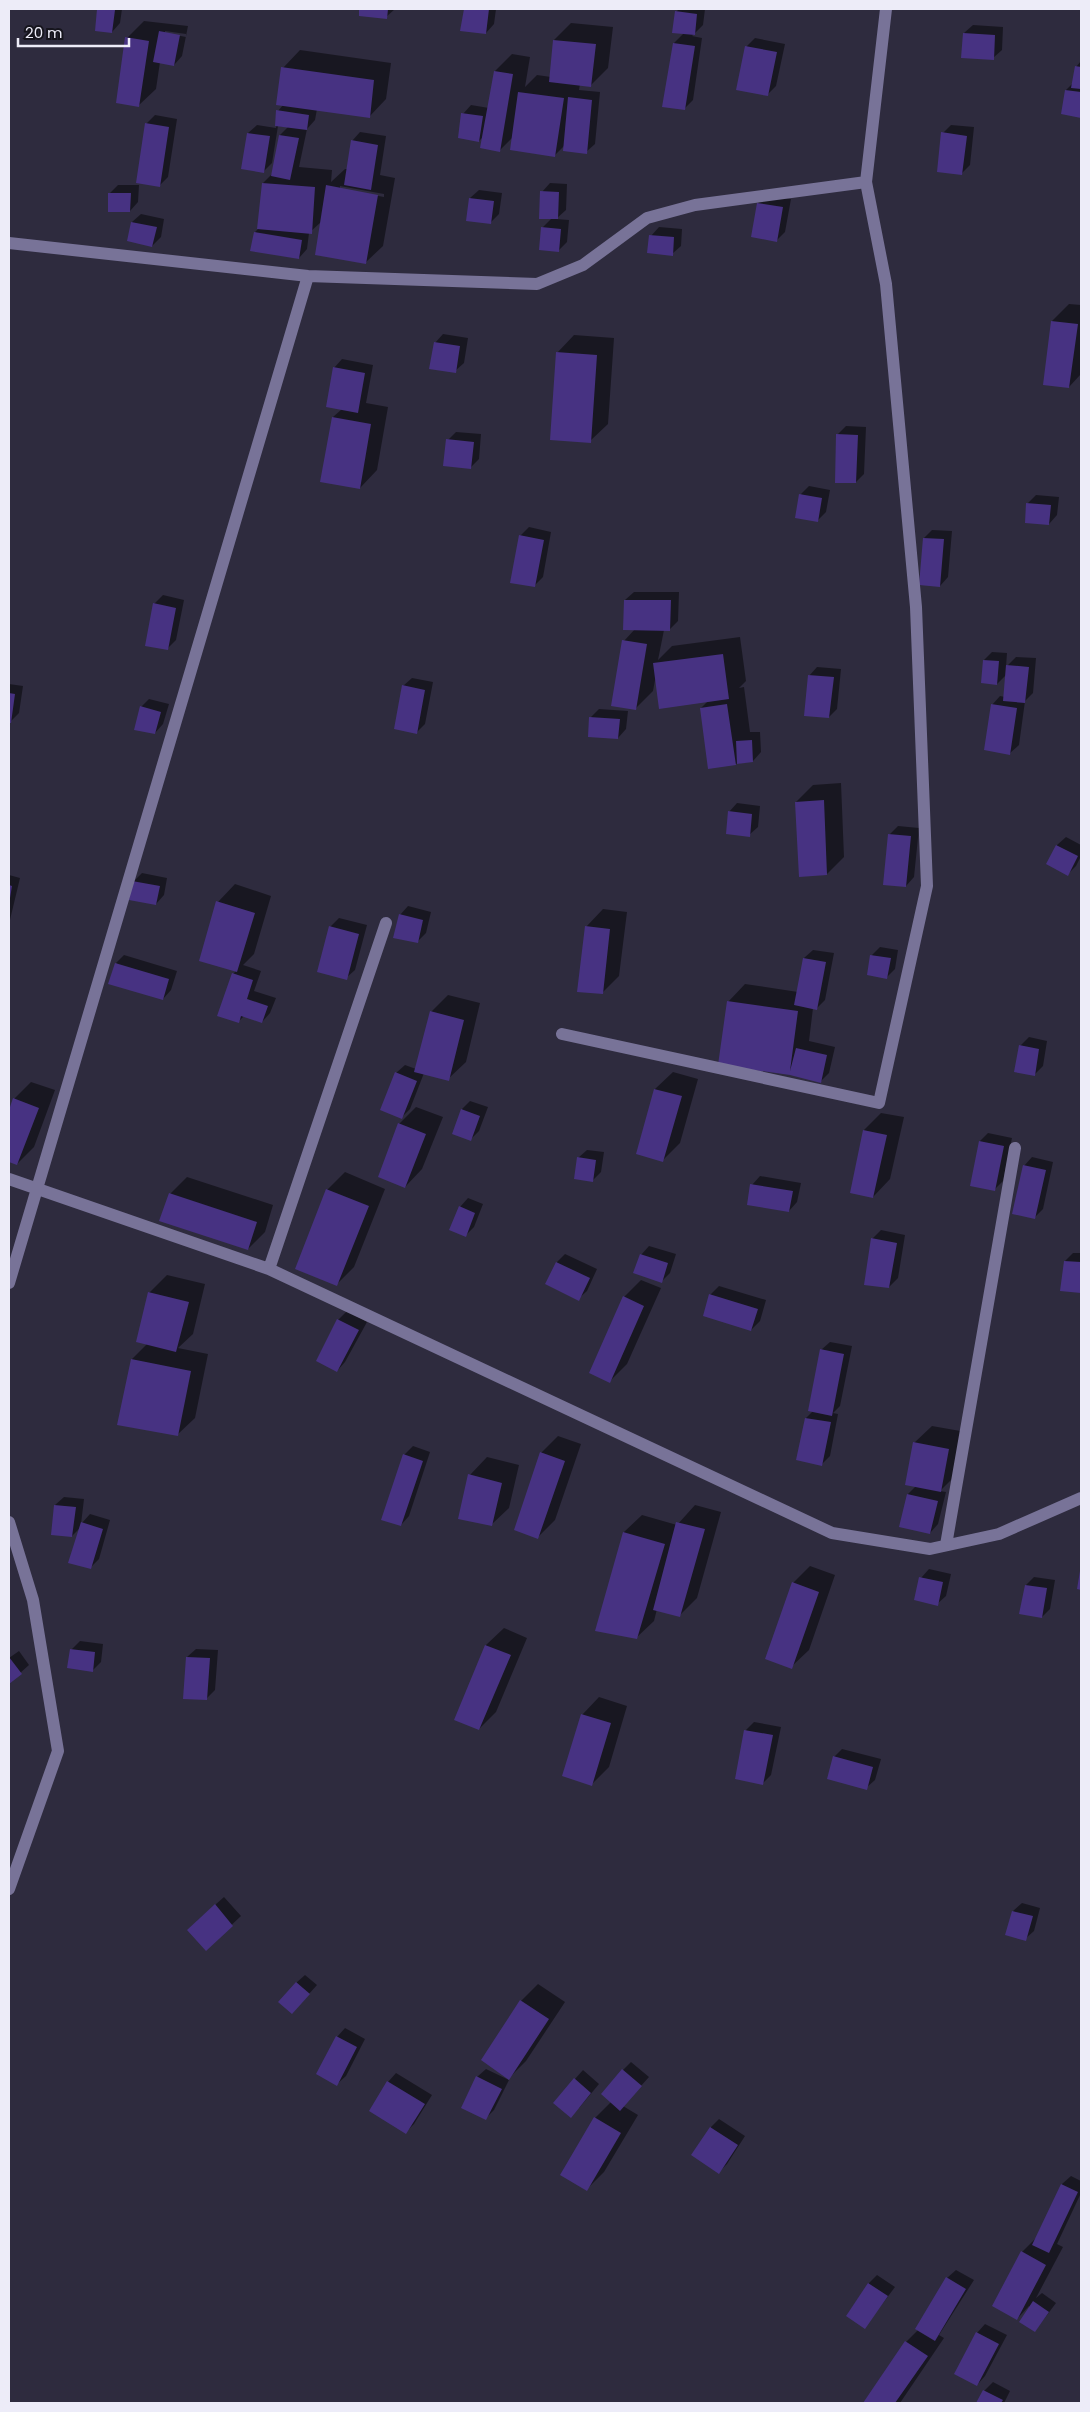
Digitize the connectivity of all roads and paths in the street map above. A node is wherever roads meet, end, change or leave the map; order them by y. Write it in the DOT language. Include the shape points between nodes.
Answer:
graph roads {
  1 [pos="886,9"];
  2 [pos="866,182"];
  3 [pos="9,243"];
  4 [pos="308,276"];
  5 [pos="386,923"];
  6 [pos="562,1034"];
  7 [pos="1015,1148"];
  8 [pos="9,1179"];
  9 [pos="37,1188"];
  10 [pos="269,1270"];
  11 [pos="9,1283"];
  12 [pos="1081,1498"];
  13 [pos="9,1522"];
  14 [pos="946,1546"];
  15 [pos="9,1889"];
  1 -- 2 [label="street"];
  2 -- 4 [label="street" via="695,205 647,218 583,265 537,284"];
  2 -- 6 [label="street" via="886,284 916,607 927,886 879,1103"];
  3 -- 4 [label="street"];
  4 -- 9 [label="street"];
  5 -- 10 [label="street"];
  7 -- 14 [label="street"];
  8 -- 9 [label="street"];
  9 -- 10 [label="street"];
  9 -- 11 [label="street"];
  10 -- 14 [label="street" via="832,1533 930,1549"];
  12 -- 14 [label="street" via="999,1534"];
  13 -- 15 [label="street" via="33,1600 58,1751"];
}
